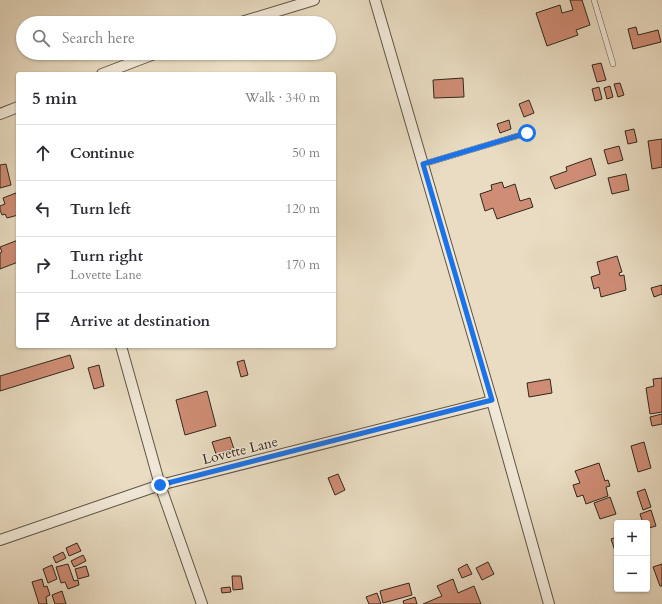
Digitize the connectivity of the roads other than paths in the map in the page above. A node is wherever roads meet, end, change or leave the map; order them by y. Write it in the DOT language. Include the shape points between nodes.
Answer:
graph roads {
  1 [pos="314,0"];
  2 [pos="375,0"];
  3 [pos="594,0"];
  4 [pos="261,16"];
  5 [pos="139,60"];
  6 [pos="613,64"];
  7 [pos="107,72"];
  8 [pos="16,108"];
  9 [pos="0,114"];
  10 [pos="527,133"];
  11 [pos="423,164"];
  12 [pos="122,348"];
  13 [pos="492,400"];
  14 [pos="160,485"];
  15 [pos="0,540"];
  16 [pos="202,604"];
  17 [pos="549,604"];
  1 -- 4 [label="street"];
  2 -- 11 [label="street"];
  3 -- 6 [label="lane"];
  5 -- 7 [label="street"];
  8 -- 9 [label="street"];
  10 -- 11 [label="lane"];
  11 -- 13 [label="street"];
  12 -- 14 [label="street"];
  13 -- 14 [label="street, Lovette Lane"];
  13 -- 17 [label="street"];
  14 -- 15 [label="street, Lovette Lane"];
  14 -- 16 [label="street"];
}
